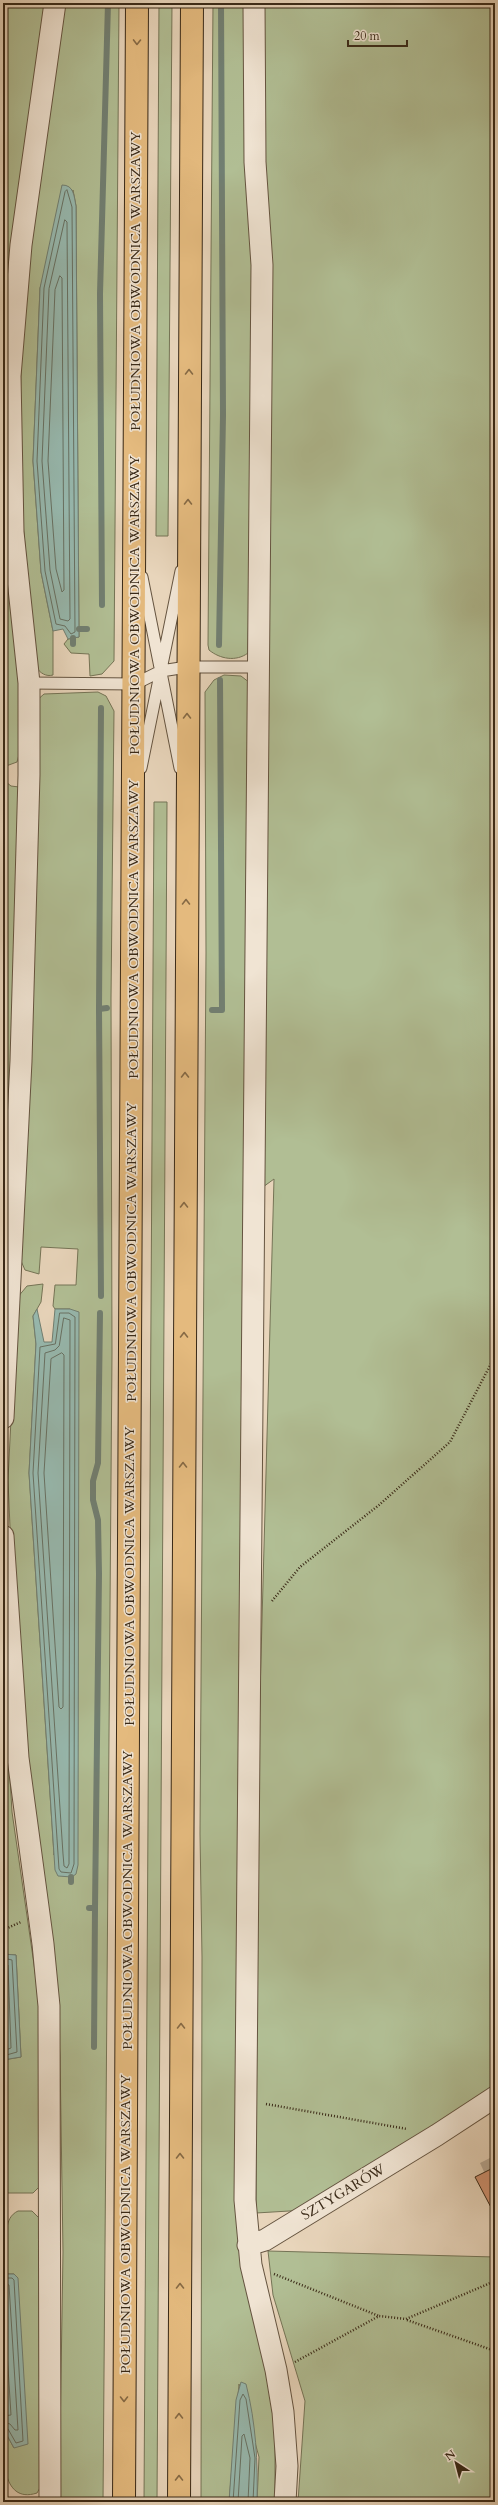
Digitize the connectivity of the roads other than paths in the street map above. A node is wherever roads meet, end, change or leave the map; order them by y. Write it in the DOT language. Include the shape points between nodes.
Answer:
graph roads {
  1 [pos="55,3"];
  2 [pos="137,3"];
  3 [pos="192,3"];
  4 [pos="254,3"];
  5 [pos="188,535"];
  6 [pos="134,538"];
  7 [pos="187,667"];
  8 [pos="259,667"];
  9 [pos="161,671"];
  10 [pos="29,683"];
  11 [pos="135,684"];
  12 [pos="186,802"];
  13 [pos="134,804"];
  14 [pos="3,1418"];
  15 [pos="3,1536"];
  16 [pos="495,2097"];
  17 [pos="248,2245"];
  18 [pos="50,2502"];
  19 [pos="124,2502"];
  20 [pos="179,2502"];
  21 [pos="285,2502"];
  1 -- 10 [label="street" via="21,245 10,376 13,532"];
  2 -- 6 [label="highway, POŁUDNIOWA OBWODNICA WARSZAWY, one-way"];
  5 -- 3 [label="highway, one-way"];
  4 -- 8 [label="street" via="255,162 262,265"];
  5 -- 7 [label="highway"];
  5 -- 9 [label="lane"];
  6 -- 9 [label="lane"];
  6 -- 11 [label="highway, POŁUDNIOWA OBWODNICA WARSZAWY"];
  7 -- 8 [label="lane"];
  7 -- 9 [label="lane"];
  12 -- 7 [label="highway, one-way"];
  8 -- 17 [label="street" via="246,2100"];
  9 -- 11 [label="lane"];
  9 -- 12 [label="lane"];
  9 -- 13 [label="lane"];
  10 -- 11 [label="lane"];
  10 -- 14 [label="street" via="28,878 22,1061"];
  11 -- 13 [label="highway, POŁUDNIOWA OBWODNICA WARSZAWY"];
  20 -- 12 [label="highway, one-way"];
  13 -- 19 [label="highway, POŁUDNIOWA OBWODNICA WARSZAWY, one-way"];
  15 -- 18 [label="street" via="18,1758 49,2006"];
  16 -- 17 [label="street, SZTYGARÓW" via="265,2240"];
  17 -- 21 [label="street" via="283,2412 287,2466"];
}
